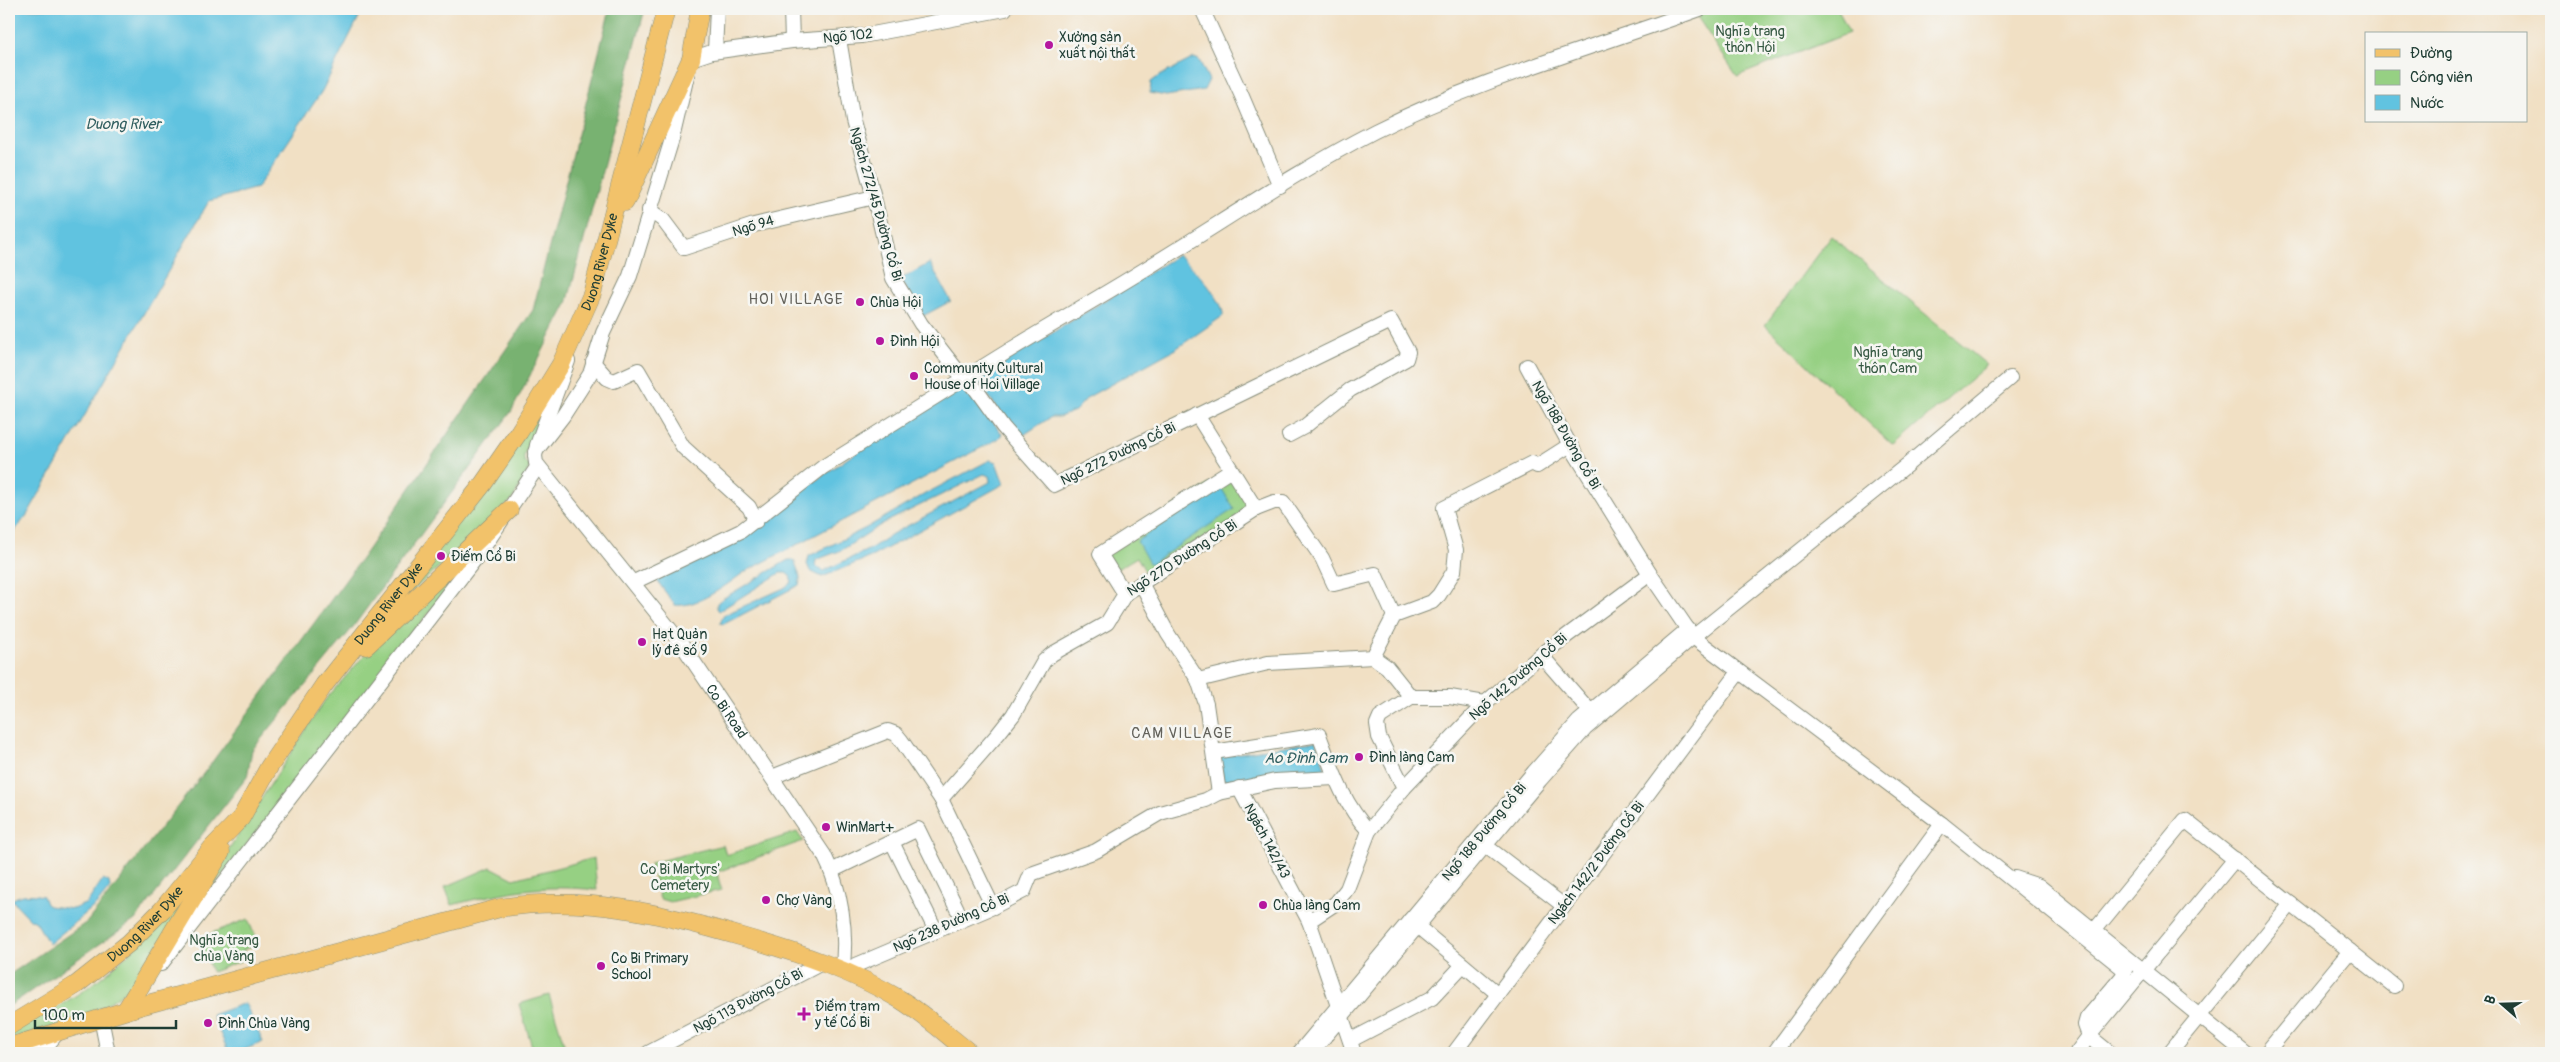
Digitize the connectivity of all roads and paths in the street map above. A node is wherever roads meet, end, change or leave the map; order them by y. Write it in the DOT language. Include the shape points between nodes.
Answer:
graph roads {
  1 [pos="666,9"];
  2 [pos="700,9"];
  3 [pos="717,9"];
  4 [pos="791,9"];
  5 [pos="1005,9"];
  6 [pos="1202,9"];
  7 [pos="1700,9"];
  8 [pos="839,39"];
  9 [pos="792,40"];
  10 [pos="715,51"];
  11 [pos="691,59"];
  12 [pos="1280,186"];
  13 [pos="874,197"];
  14 [pos="650,210"];
  15 [pos="606,243"];
  16 [pos="574,338"];
  17 [pos="593,362"];
  18 [pos="1527,366"];
  19 [pos="966,378"];
  20 [pos="2010,378"];
  21 [pos="1197,415"];
  22 [pos="1289,435"];
  23 [pos="1570,445"];
  24 [pos="535,452"];
  25 [pos="538,466"];
  26 [pos="1231,470"];
  27 [pos="1256,509"];
  28 [pos="509,510"];
  29 [pos="756,521"];
  30 [pos="1650,574"];
  31 [pos="634,582"];
  32 [pos="1141,583"];
  33 [pos="1125,594"];
  34 [pos="1394,616"];
  35 [pos="1691,633"];
  36 [pos="1540,655"];
  37 [pos="1373,657"];
  38 [pos="1739,672"];
  39 [pos="1198,680"];
  40 [pos="324,686"];
  41 [pos="1411,697"];
  42 [pos="1485,703"];
  43 [pos="1593,716"];
  44 [pos="1214,752"];
  45 [pos="772,777"];
  46 [pos="1335,778"];
  47 [pos="1239,788"];
  48 [pos="1404,788"];
  49 [pos="1219,793"];
  50 [pos="941,799"];
  51 [pos="242,818"];
  52 [pos="1942,824"];
  53 [pos="1369,831"];
  54 [pos="892,842"];
  55 [pos="1481,842"];
  56 [pos="2235,859"];
  57 [pos="831,871"];
  58 [pos="2003,872"];
  59 [pos="2291,904"];
  60 [pos="1564,906"];
  61 [pos="992,907"];
  62 [pos="957,909"];
  63 [pos="1309,921"];
  64 [pos="1413,923"];
  65 [pos="936,931"];
  66 [pos="2094,931"];
  67 [pos="2350,951"];
  68 [pos="822,963"];
  69 [pos="1464,965"];
  70 [pos="842,971"];
  71 [pos="2143,971"];
  72 [pos="2394,986"];
  73 [pos="1498,994"];
  74 [pos="126,1010"];
  75 [pos="1340,1010"];
  76 [pos="2200,1016"];
  77 [pos="101,1018"];
  78 [pos="9,1026"];
  79 [pos="58,1032"];
  80 [pos="2089,1036"];
  81 [pos="9,1047"];
  82 [pos="1352,1047"];
  83 [pos="35,1053"];
  84 [pos="108,1053"];
  85 [pos="648,1053"];
  86 [pos="970,1053"];
  87 [pos="1298,1053"];
  88 [pos="1311,1053"];
  89 [pos="1454,1053"];
  90 [pos="1774,1053"];
  91 [pos="2079,1053"];
  92 [pos="2110,1053"];
  93 [pos="2169,1053"];
  94 [pos="2245,1053"];
  95 [pos="2266,1053"];
  1 -- 15 [label="main road, Duong River Dyke"];
  2 -- 11 [label="main road"];
  3 -- 10 [label="street"];
  4 -- 9 [label="street"];
  5 -- 8 [label="street, Ngõ 102"];
  6 -- 12 [label="street"];
  7 -- 12 [label="street" via="1472,90 1376,131"];
  8 -- 9 [label="street, Ngõ 102"];
  8 -- 13 [label="street, Ngách 272/45 Đường Cổ Bi" via="852,120"];
  9 -- 10 [label="street, Ngõ 102"];
  10 -- 11 [label="street, Ngõ 102"];
  11 -- 14 [label="street"];
  11 -- 15 [label="main road"];
  12 -- 19 [label="street"];
  13 -- 14 [label="street, Ngõ 94" via="754,225 684,248 663,220"];
  13 -- 19 [label="street, Ngách 272/45 Đường Cổ Bi" via="893,278 921,324"];
  14 -- 17 [label="street" via="630,276"];
  15 -- 16 [label="main road, Duong River Dyke" via="592,294"];
  16 -- 24 [label="street" via="560,387"];
  16 -- 40 [label="main road, Duong River Dyke" via="533,412 490,474"];
  17 -- 24 [label="street" via="590,374"];
  17 -- 29 [label="street" via="614,381 638,370 683,447 749,507"];
  18 -- 23 [label="street, Ngõ 188 Đường Cổ Bi"];
  19 -- 21 [label="street, Ngõ 272 Đường Cổ Bi" via="1003,427 1054,485"];
  19 -- 29 [label="street" via="824,467"];
  20 -- 35 [label="street" via="1905,466"];
  21 -- 22 [label="street, Ngõ 272 Đường Cổ Bi" via="1391,321 1408,354 1406,360 1350,390"];
  21 -- 26 [label="street"];
  23 -- 30 [label="street, Ngõ 188 Đường Cổ Bi"];
  23 -- 34 [label="street" via="1537,466 1532,463 1444,508 1456,550 1454,571 1432,602"];
  24 -- 25 [label="street, Co Bi Road"];
  25 -- 28 [label="street"];
  25 -- 31 [label="street, Co Bi Road"];
  26 -- 27 [label="street"];
  26 -- 33 [label="street" via="1100,554"];
  27 -- 32 [label="street, Ngõ 270 Đường Cổ Bi"];
  27 -- 34 [label="street, Ngõ 270 Đường Cổ Bi" via="1283,502 1322,558 1334,584 1375,574"];
  28 -- 40 [label="main road"];
  28 -- 74 [label="street" via="479,554"];
  29 -- 31 [label="street" via="728,539"];
  30 -- 35 [label="street, Ngõ 188 Đường Cổ Bi"];
  30 -- 36 [label="street, Ngõ 142 Đường Cổ Bi"];
  31 -- 45 [label="street, Co Bi Road" via="685,649"];
  32 -- 33 [label="street, Ngõ 270 Đường Cổ Bi"];
  32 -- 39 [label="street" via="1168,634"];
  33 -- 50 [label="street, Ngõ 270 Đường Cổ Bi" via="1107,623 1044,661 998,734"];
  34 -- 37 [label="street"];
  35 -- 38 [label="street"];
  35 -- 43 [label="street, Ngõ 188 Đường Cổ Bi"];
  36 -- 42 [label="street, Ngõ 142 Đường Cổ Bi"];
  36 -- 43 [label="street"];
  37 -- 39 [label="street" via="1268,663"];
  37 -- 41 [label="street" via="1387,666"];
  38 -- 52 [label="street"];
  38 -- 60 [label="street, Ngách 142/2 Đường Cổ Bi"];
  39 -- 44 [label="street" via="1206,704"];
  40 -- 51 [label="main road, Duong River Dyke" via="269,767"];
  41 -- 42 [label="street" via="1450,697"];
  41 -- 48 [label="street" via="1380,717 1377,724 1379,737"];
  42 -- 48 [label="street, Ngõ 142 Đường Cổ Bi"];
  43 -- 55 [label="street, Ngõ 188 Đường Cổ Bi" via="1534,772"];
  44 -- 46 [label="street" via="1319,735"];
  44 -- 49 [label="street"];
  45 -- 50 [label="street" via="888,731 901,740"];
  45 -- 57 [label="street, Co Bi Road" via="824,855"];
  46 -- 47 [label="street, Ngõ 238 Đường Cổ Bi" via="1275,781"];
  46 -- 53 [label="street" via="1352,810"];
  47 -- 49 [label="street, Ngõ 238 Đường Cổ Bi"];
  47 -- 63 [label="street, Ngách 142/43"];
  48 -- 53 [label="street, Ngõ 142 Đường Cổ Bi"];
  49 -- 61 [label="street, Ngõ 238 Đường Cổ Bi" via="1160,813 1096,851 1031,874 1024,890"];
  50 -- 61 [label="street"];
  51 -- 74 [label="main road"];
  51 -- 78 [label="main road, Duong River Dyke" via="129,943 76,985"];
  52 -- 58 [label="street"];
  52 -- 90 [label="street"];
  53 -- 63 [label="street, Ngõ 142 Đường Cổ Bi" via="1347,888 1336,903"];
  54 -- 57 [label="street"];
  54 -- 62 [label="street" via="918,830"];
  54 -- 65 [label="street"];
  55 -- 60 [label="street"];
  55 -- 64 [label="street, Ngõ 188 Đường Cổ Bi"];
  56 -- 59 [label="street"];
  56 -- 66 [label="street" via="2185,820"];
  56 -- 71 [label="street"];
  57 -- 70 [label="street, Co Bi Road" via="843,927"];
  58 -- 66 [label="street" via="2039,886"];
  58 -- 80 [label="street" via="2125,970 2087,1018 2085,1025"];
  59 -- 67 [label="street"];
  59 -- 76 [label="street"];
  60 -- 73 [label="street, Ngách 142/2 Đường Cổ Bi"];
  61 -- 65 [label="street, Ngõ 238 Đường Cổ Bi"];
  63 -- 75 [label="street"];
  64 -- 69 [label="street"];
  64 -- 75 [label="street, Ngõ 188 Đường Cổ Bi"];
  65 -- 70 [label="street, Ngõ 238 Đường Cổ Bi"];
  66 -- 71 [label="street"];
  67 -- 72 [label="street"];
  67 -- 95 [label="street"];
  68 -- 70 [label="main road"];
  68 -- 74 [label="main road" via="768,944 658,914 590,904 536,903 500,908"];
  68 -- 85 [label="street, Ngõ 113 Đường Cổ Bi"];
  69 -- 73 [label="street"];
  69 -- 82 [label="street" via="1432,998"];
  70 -- 86 [label="main road" via="909,1005"];
  71 -- 76 [label="street"];
  71 -- 80 [label="street"];
  73 -- 89 [label="street, Ngách 142/2 Đường Cổ Bi"];
  74 -- 77 [label="main road"];
  75 -- 82 [label="street"];
  75 -- 87 [label="street, Ngõ 188 Đường Cổ Bi"];
  75 -- 88 [label="street, Ngõ 188 Đường Cổ Bi"];
  76 -- 93 [label="street"];
  76 -- 94 [label="street"];
  77 -- 79 [label="main road"];
  77 -- 84 [label="street"];
  79 -- 81 [label="main road"];
  79 -- 83 [label="street"];
  80 -- 91 [label="street"];
  80 -- 92 [label="street"];
}
